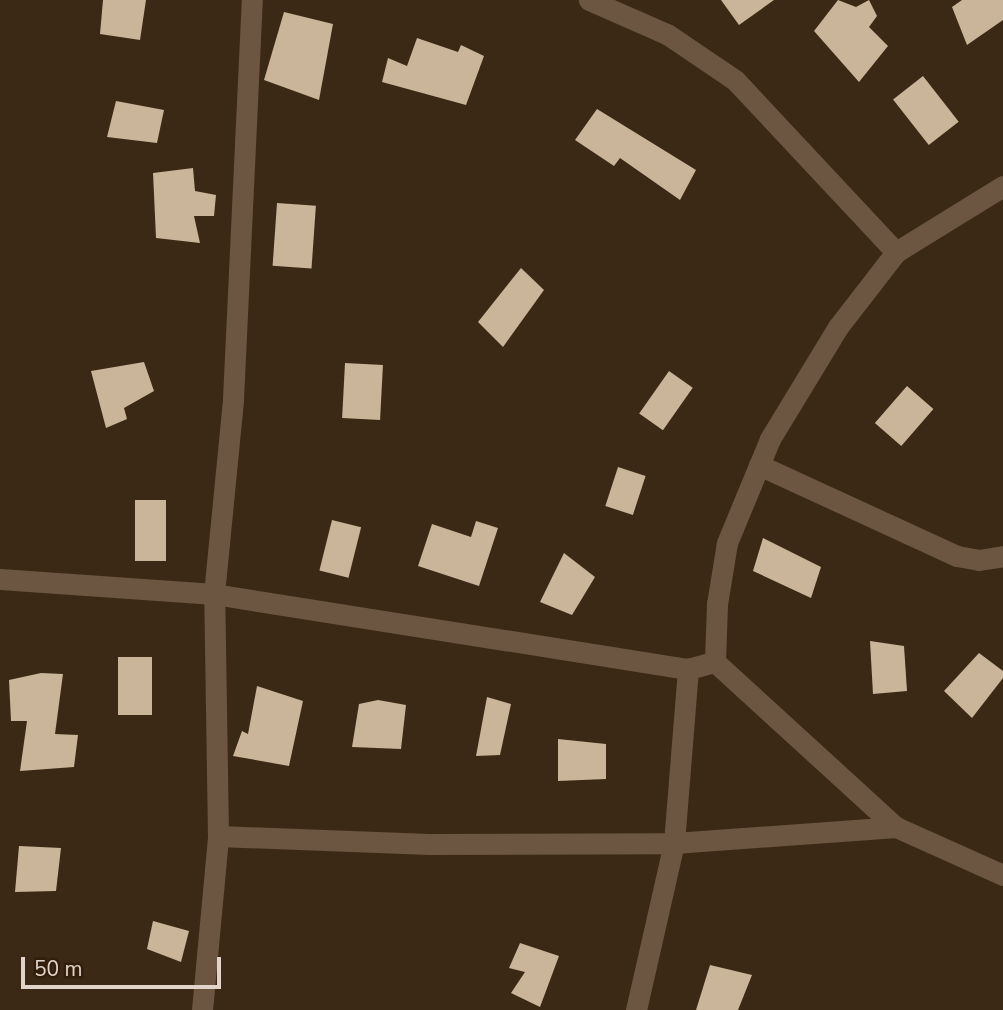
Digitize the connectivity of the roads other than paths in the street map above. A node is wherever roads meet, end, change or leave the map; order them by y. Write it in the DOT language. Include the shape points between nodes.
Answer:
graph roads {
  1 [pos="252,0"];
  2 [pos="589,0"];
  3 [pos="1003,186"];
  4 [pos="896,252"];
  5 [pos="759,465"];
  6 [pos="1003,556"];
  7 [pos="0,579"];
  8 [pos="214,594"];
  9 [pos="715,662"];
  10 [pos="688,670"];
  11 [pos="896,827"];
  12 [pos="218,836"];
  13 [pos="674,843"];
  14 [pos="1003,875"];
  15 [pos="202,1010"];
  16 [pos="636,1010"];
  1 -- 8 [label="street" via="233,399"];
  2 -- 4 [label="street" via="667,34 735,80"];
  3 -- 4 [label="street"];
  4 -- 5 [label="street" via="838,327"];
  5 -- 6 [label="street" via="957,556"];
  5 -- 9 [label="street" via="727,542 717,604"];
  7 -- 8 [label="street"];
  8 -- 10 [label="street"];
  8 -- 12 [label="street"];
  9 -- 10 [label="street"];
  9 -- 11 [label="street"];
  10 -- 13 [label="street"];
  11 -- 13 [label="street"];
  11 -- 14 [label="street"];
  12 -- 13 [label="street" via="429,844"];
  12 -- 15 [label="street"];
  13 -- 16 [label="street"];
}
